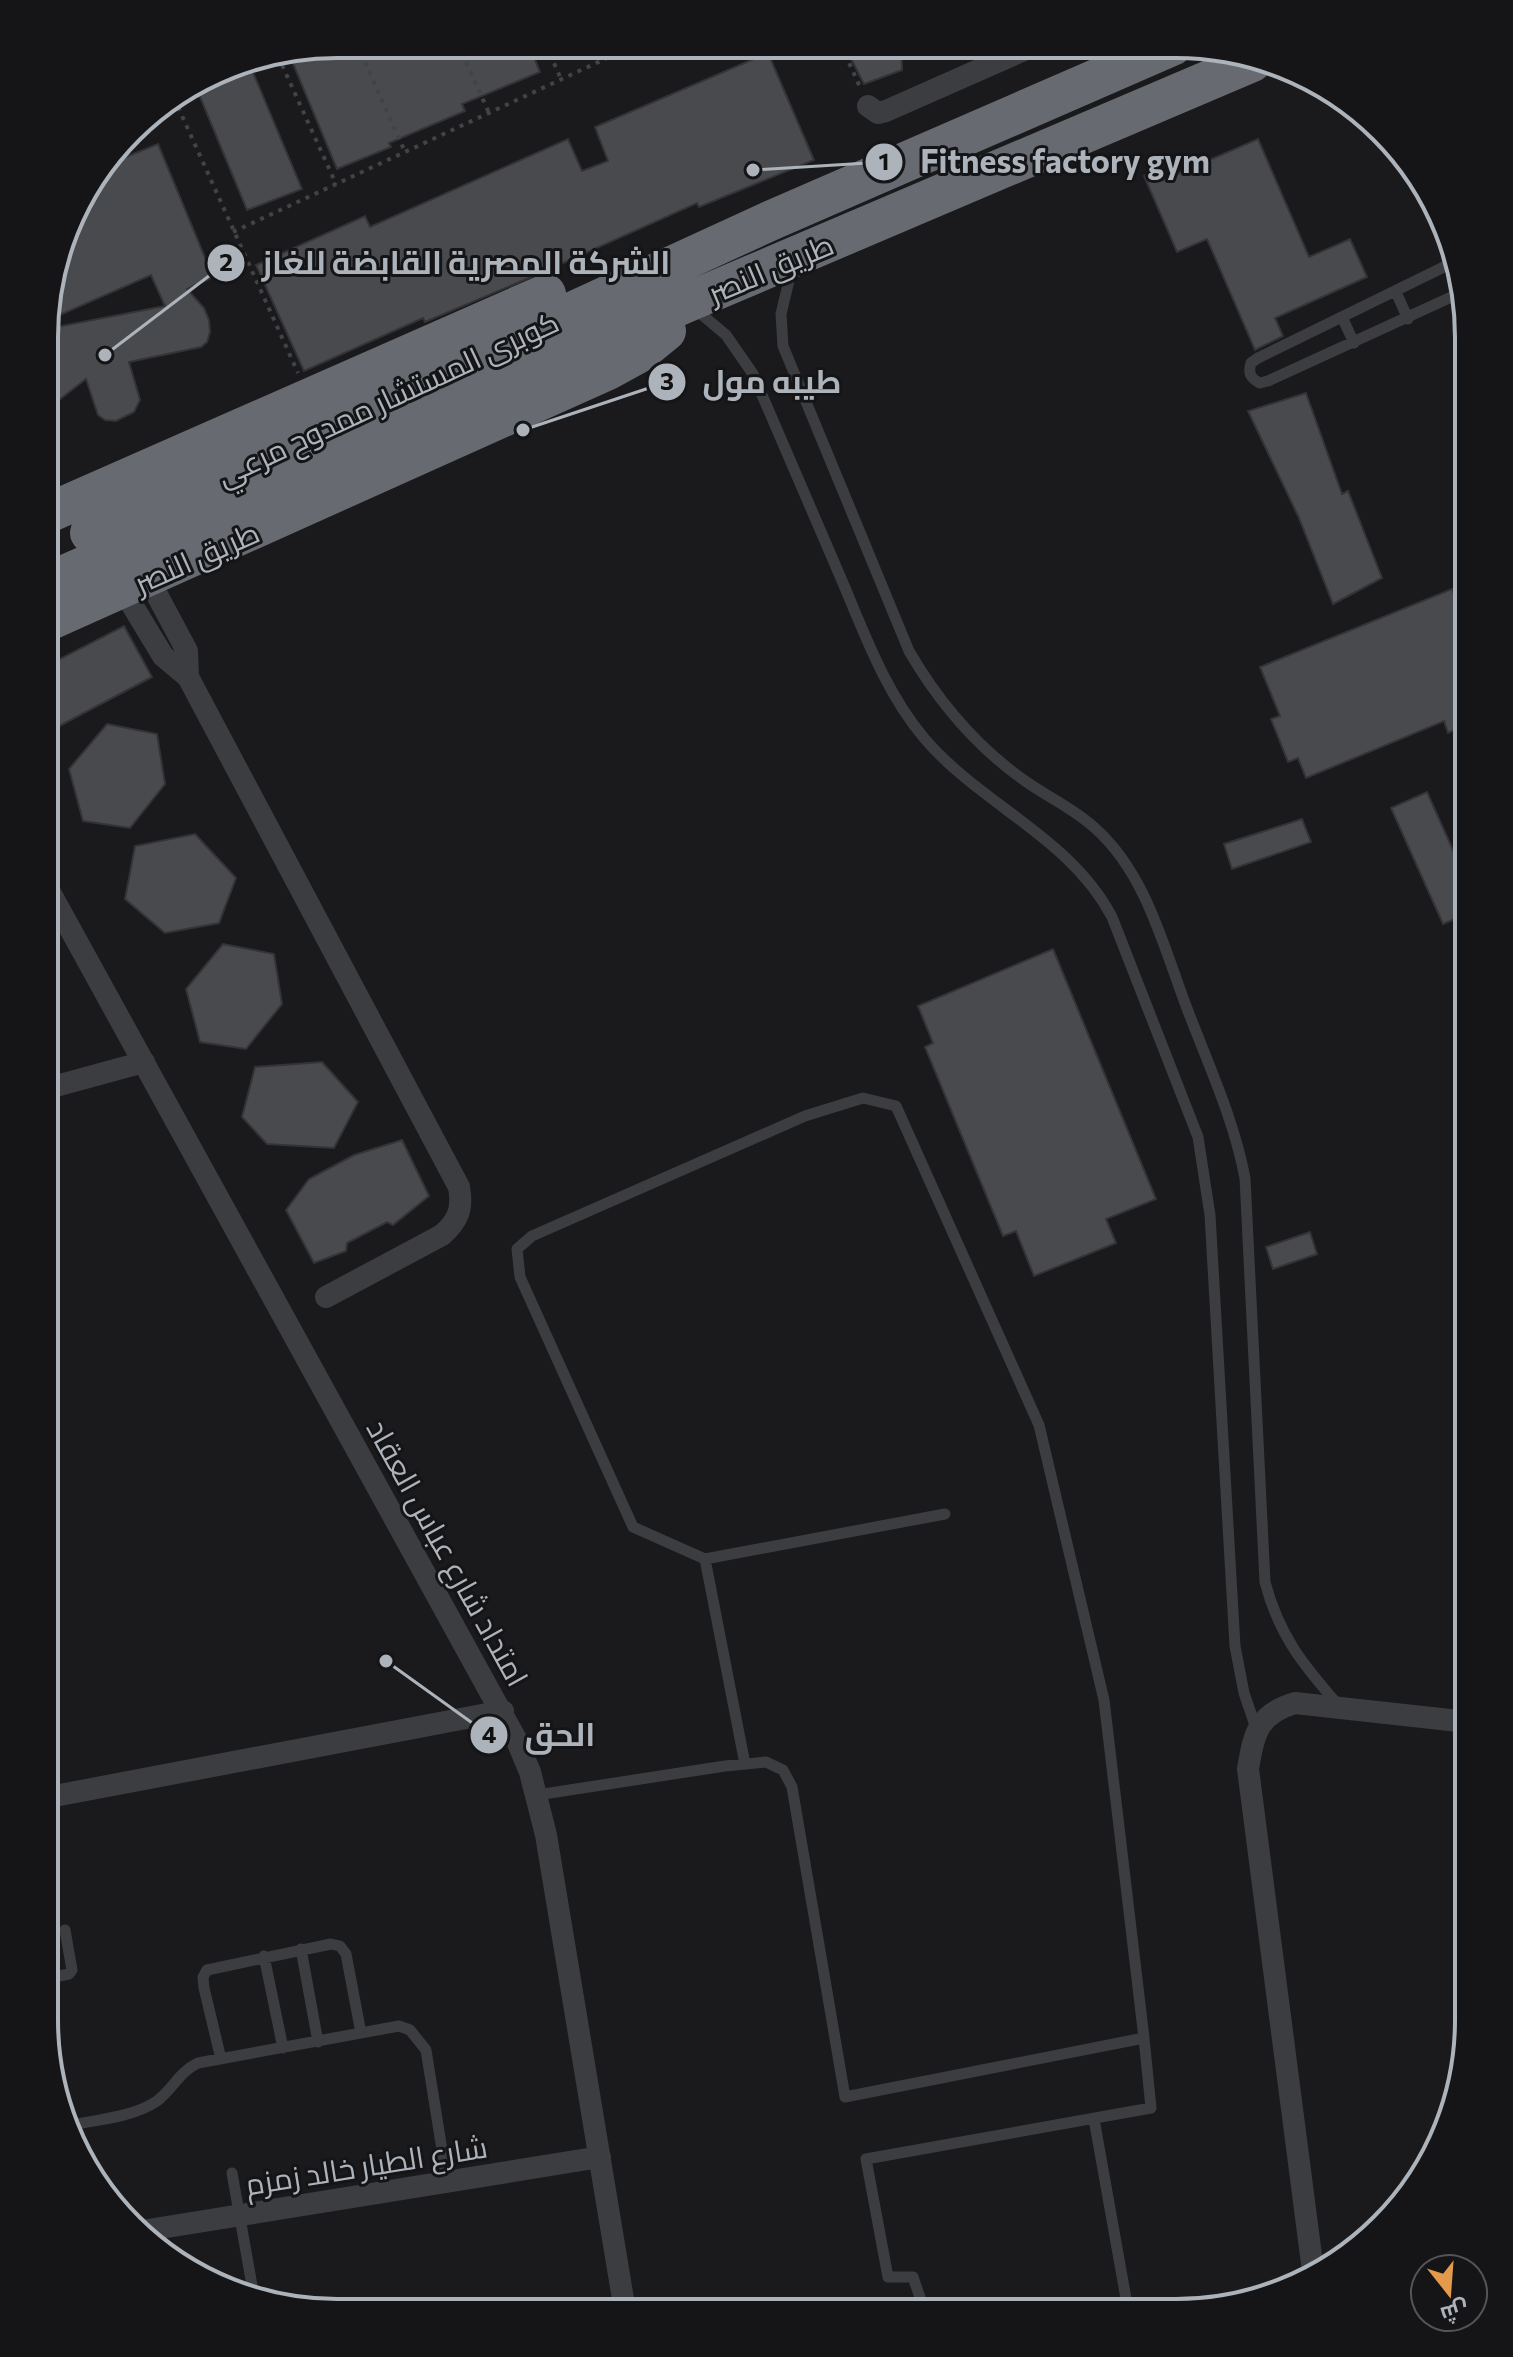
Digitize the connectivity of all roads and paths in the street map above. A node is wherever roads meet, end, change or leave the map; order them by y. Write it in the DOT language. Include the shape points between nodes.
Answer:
graph roads {
  1 [pos="847,58"];
  2 [pos="1005,58"];
  3 [pos="1144,58"];
  4 [pos="364,59"];
  5 [pos="465,59"];
  6 [pos="552,59"];
  7 [pos="605,59"];
  8 [pos="281,63"];
  9 [pos="1241,67"];
  10 [pos="561,79"];
  11 [pos="868,106"];
  12 [pos="178,108"];
  13 [pos="489,113"];
  14 [pos="405,152"];
  15 [pos="336,184"];
  16 [pos="772,220"];
  17 [pos="233,232"];
  18 [pos="795,257"];
  19 [pos="1445,267"];
  20 [pos="1396,292"];
  21 [pos="1452,297"];
  22 [pos="688,302"];
  23 [pos="1342,317"];
  24 [pos="1408,319"];
  25 [pos="1354,343"];
  26 [pos="309,398"];
  27 [pos="58,509"];
  28 [pos="58,547"];
  29 [pos="58,578"];
  30 [pos="135,584"];
  31 [pos="58,617"];
  32 [pos="58,907"];
  33 [pos="144,1062"];
  34 [pos="58,1085"];
  35 [pos="326,1297"];
  36 [pos="945,1514"];
  37 [pos="705,1559"];
  38 [pos="1340,1707"];
  39 [pos="503,1711"];
  40 [pos="1454,1720"];
  41 [pos="1257,1731"];
  42 [pos="745,1764"];
  43 [pos="58,1795"];
  44 [pos="537,1795"];
  45 [pos="65,1930"];
  46 [pos="301,1949"];
  47 [pos="264,1956"];
  48 [pos="58,1976"];
  49 [pos="361,2033"];
  50 [pos="1144,2038"];
  51 [pos="318,2042"];
  52 [pos="283,2048"];
  53 [pos="221,2059"];
  54 [pos="1094,2119"];
  55 [pos="78,2123"];
  56 [pos="600,2157"];
  57 [pos="232,2173"];
  58 [pos="447,2181"];
  59 [pos="239,2215"];
  60 [pos="154,2229"];
  61 [pos="1312,2263"];
  62 [pos="252,2285"];
  63 [pos="623,2299"];
  64 [pos="921,2299"];
  65 [pos="1126,2299"];
  1 -- 11 [label="path"];
  2 -- 11 [label="street" via="886,111 878,113"];
  3 -- 16 [label="highway, طريق النصر"];
  4 -- 14 [label="path"];
  5 -- 13 [label="path"];
  6 -- 10 [label="path"];
  7 -- 10 [label="path"];
  8 -- 15 [label="path"];
  9 -- 18 [label="highway, طريق النصر"];
  10 -- 13 [label="path"];
  12 -- 17 [label="path"];
  13 -- 14 [label="path"];
  14 -- 15 [label="path"];
  15 -- 17 [label="path"];
  16 -- 26 [label="highway, طريق النصر" via="710,224"];
  16 -- 28 [label="highway, كوبرى المستشار ممدوح مرعي"];
  17 -- 26 [label="path"];
  18 -- 22 [label="highway, طريق النصر"];
  18 -- 38 [label="lane" via="781,314 783,346 909,651 969,734 1021,778 1096,828 1125,861 1148,905 1229,1117 1248,1208 1265,1582 1284,1635"];
  19 -- 20 [label="lane"];
  20 -- 23 [label="lane"];
  20 -- 24 [label="lane"];
  21 -- 24 [label="lane"];
  22 -- 29 [label="highway, كوبرى المستشار ممدوح مرعي"];
  22 -- 30 [label="highway, طريق النصر" via="666,331 608,370"];
  22 -- 41 [label="lane" via="746,360 878,665 907,715 942,757 1079,868 1112,917 1204,1164 1235,1646"];
  23 -- 25 [label="lane"];
  23 -- 25 [label="lane" via="1251,363 1252,379 1268,381"];
  24 -- 25 [label="lane"];
  26 -- 27 [label="highway, طريق النصر"];
  30 -- 31 [label="highway, طريق النصر"];
  30 -- 35 [label="street" via="163,656 188,677 459,1187 459,1214 442,1235"];
  32 -- 33 [label="street, امتداد شارع عباس العقاد"];
  33 -- 34 [label="street"];
  33 -- 39 [label="street, امتداد شارع عباس العقاد"];
  36 -- 37 [label="lane"];
  37 -- 42 [label="lane"];
  37 -- 50 [label="lane" via="633,1527 520,1277 517,1249 532,1236 805,1116 863,1098 896,1106 1039,1425 1104,1700"];
  38 -- 40 [label="street"];
  38 -- 41 [label="street" via="1295,1703 1263,1719"];
  39 -- 43 [label="street"];
  39 -- 44 [label="street, امتداد شارع عباس العقاد"];
  41 -- 61 [label="street" via="1248,1769"];
  42 -- 44 [label="lane"];
  42 -- 50 [label="lane" via="775,1764 792,1787 845,2097"];
  44 -- 56 [label="street, امتداد شارع عباس العقاد"];
  45 -- 48 [label="lane" via="72,1970"];
  46 -- 47 [label="lane"];
  46 -- 49 [label="lane" via="331,1944 344,1950"];
  46 -- 51 [label="lane"];
  47 -- 52 [label="lane"];
  47 -- 53 [label="lane" via="210,1967 204,1974"];
  49 -- 51 [label="lane"];
  49 -- 58 [label="lane" via="399,2026 410,2030 426,2050"];
  50 -- 54 [label="lane" via="1151,2108"];
  51 -- 52 [label="lane"];
  52 -- 53 [label="lane"];
  53 -- 55 [label="lane" via="186,2069 163,2096 144,2108"];
  54 -- 64 [label="lane" via="866,2159 888,2277 913,2277"];
  54 -- 65 [label="lane"];
  56 -- 58 [label="street, شارع الطيار خالد زمزم"];
  56 -- 63 [label="street, امتداد شارع عباس العقاد"];
  57 -- 59 [label="lane"];
  58 -- 59 [label="street, شارع الطيار خالد زمزم"];
  59 -- 60 [label="street, شارع الطيار خالد زمزم"];
  59 -- 62 [label="lane"];
}
